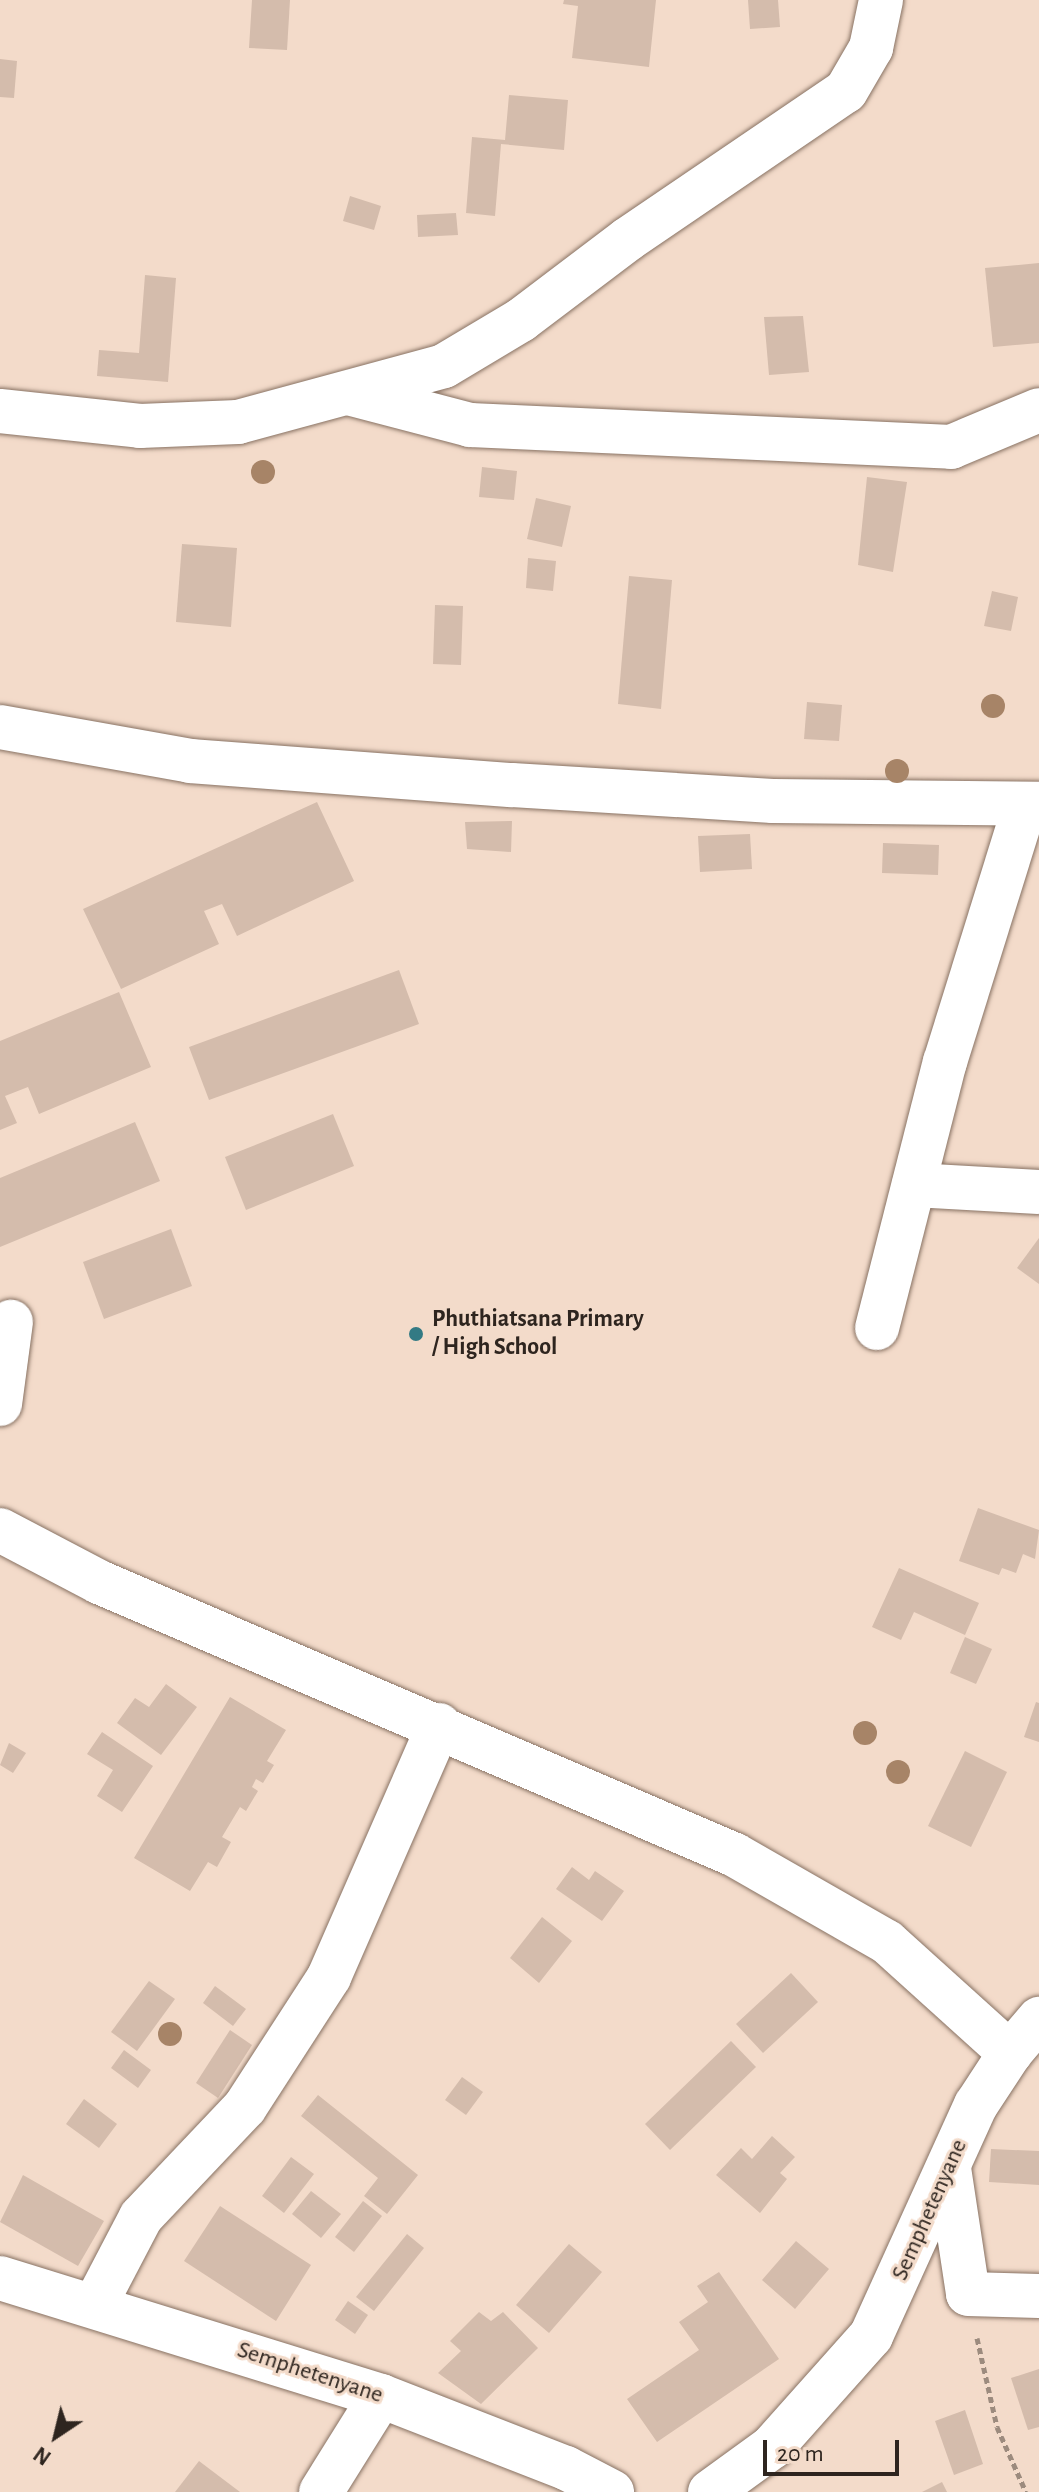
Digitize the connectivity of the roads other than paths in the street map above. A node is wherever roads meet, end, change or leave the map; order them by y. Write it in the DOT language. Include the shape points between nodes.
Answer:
graph roads {
  1 [pos="881,0"];
  2 [pos="352,394"];
  3 [pos="1039,410"];
  4 [pos="0,411"];
  5 [pos="0,727"];
  6 [pos="1032,804"];
  7 [pos="914,1185"];
  8 [pos="1039,1192"];
  9 [pos="11,1322"];
  10 [pos="877,1328"];
  11 [pos="0,1404"];
  12 [pos="0,1530"];
  13 [pos="439,1725"];
  14 [pos="1039,2019"];
  15 [pos="1010,2053"];
  16 [pos="949,2168"];
  17 [pos="0,2278"];
  18 [pos="1039,2296"];
  19 [pos="95,2305"];
  20 [pos="381,2396"];
  21 [pos="321,2492"];
  22 [pos="612,2492"];
  23 [pos="710,2492"];
  1 -- 2 [label="street" via="871,48 846,91 628,239 521,320 444,366"];
  2 -- 3 [label="street" via="470,425 951,447"];
  2 -- 4 [label="street" via="238,422 140,426"];
  5 -- 6 [label="street" via="236,764 773,801"];
  6 -- 7 [label="street" via="945,1062"];
  7 -- 8 [label="street"];
  7 -- 10 [label="street"];
  9 -- 11 [label="street"];
  12 -- 13 [label="street" via="99,1582"];
  13 -- 15 [label="street" via="735,1855 860,1926 887,1942"];
  13 -- 19 [label="street" via="329,1977 245,2107 141,2217"];
  14 -- 15 [label="street, Semphetenyane"];
  15 -- 16 [label="street, Semphetenyane" via="976,2105"];
  16 -- 18 [label="street" via="968,2294"];
  16 -- 23 [label="street, Semphetenyane" via="871,2336 772,2447"];
  17 -- 19 [label="street, Semphetenyane"];
  19 -- 20 [label="street, Semphetenyane"];
  20 -- 21 [label="street"];
  20 -- 22 [label="street, Semphetenyane" via="566,2468"];
}
